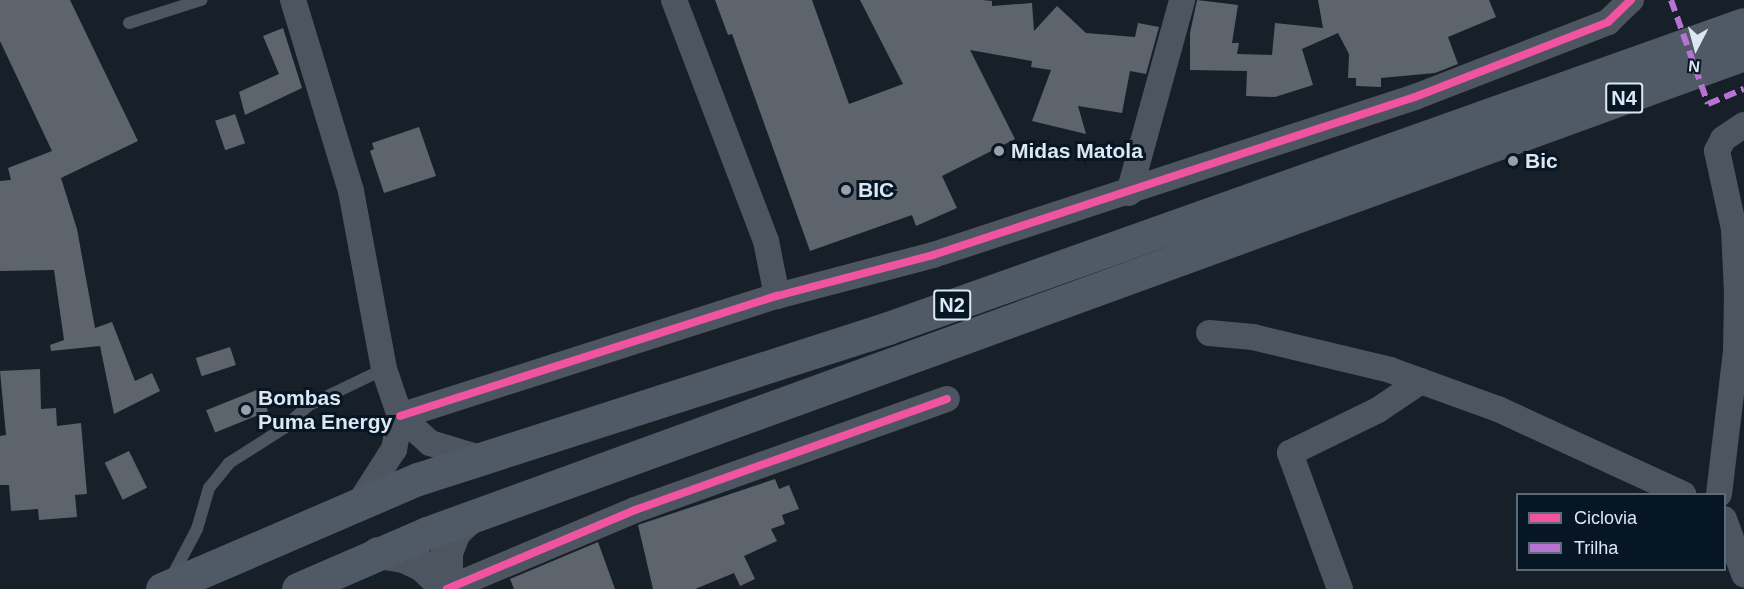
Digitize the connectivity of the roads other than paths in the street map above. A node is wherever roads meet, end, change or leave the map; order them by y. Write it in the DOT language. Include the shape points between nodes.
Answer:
graph roads {
  1 [pos="201,0"];
  2 [pos="293,0"];
  3 [pos="674,0"];
  4 [pos="1182,0"];
  5 [pos="1631,0"];
  6 [pos="129,23"];
  7 [pos="1744,24"];
  8 [pos="1744,54"];
  9 [pos="1744,125"];
  10 [pos="1504,141"];
  11 [pos="1129,193"];
  12 [pos="777,296"];
  13 [pos="1209,333"];
  14 [pos="384,369"];
  15 [pos="1420,381"];
  16 [pos="947,399"];
  17 [pos="400,416"];
  18 [pos="480,458"];
  19 [pos="1679,493"];
  20 [pos="1719,493"];
  21 [pos="358,504"];
  22 [pos="470,518"];
  23 [pos="1726,522"];
  24 [pos="378,553"];
  25 [pos="1744,574"];
  26 [pos="1744,580"];
  27 [pos="164,588"];
  28 [pos="298,589"];
  29 [pos="447,589"];
  30 [pos="1340,589"];
  31 [pos="1729,589"];
  1 -- 6 [label="lane"];
  2 -- 14 [label="street" via="351,191"];
  3 -- 12 [label="street" via="766,241"];
  4 -- 11 [label="street"];
  5 -- 11 [label="street" via="1608,22 1572,39 1415,97"];
  7 -- 18 [label="highway, N2" via="888,328"];
  8 -- 10 [label="highway, N4"];
  9 -- 20 [label="street" via="1723,139 1717,151 1734,229 1737,293 1736,352"];
  10 -- 22 [label="highway, N2"];
  11 -- 12 [label="street" via="933,255"];
  12 -- 17 [label="street"];
  13 -- 15 [label="street" via="1253,337 1331,354"];
  14 -- 17 [label="street"];
  14 -- 27 [label="lane" via="309,405 284,428 229,463 209,488 197,529"];
  15 -- 19 [label="street" via="1498,410"];
  15 -- 30 [label="street" via="1378,410 1290,453"];
  16 -- 29 [label="street" via="635,510"];
  17 -- 18 [label="street" via="430,443"];
  17 -- 21 [label="street" via="394,449"];
  18 -- 21 [label="highway, N2"];
  21 -- 27 [label="highway, N2"];
  22 -- 24 [label="highway, N2"];
  22 -- 29 [label="street" via="455,532 447,554"];
  23 -- 25 [label="street"];
  24 -- 28 [label="highway, N2"];
  24 -- 29 [label="street" via="404,557 423,566"];
  26 -- 31 [label="street"];
}
